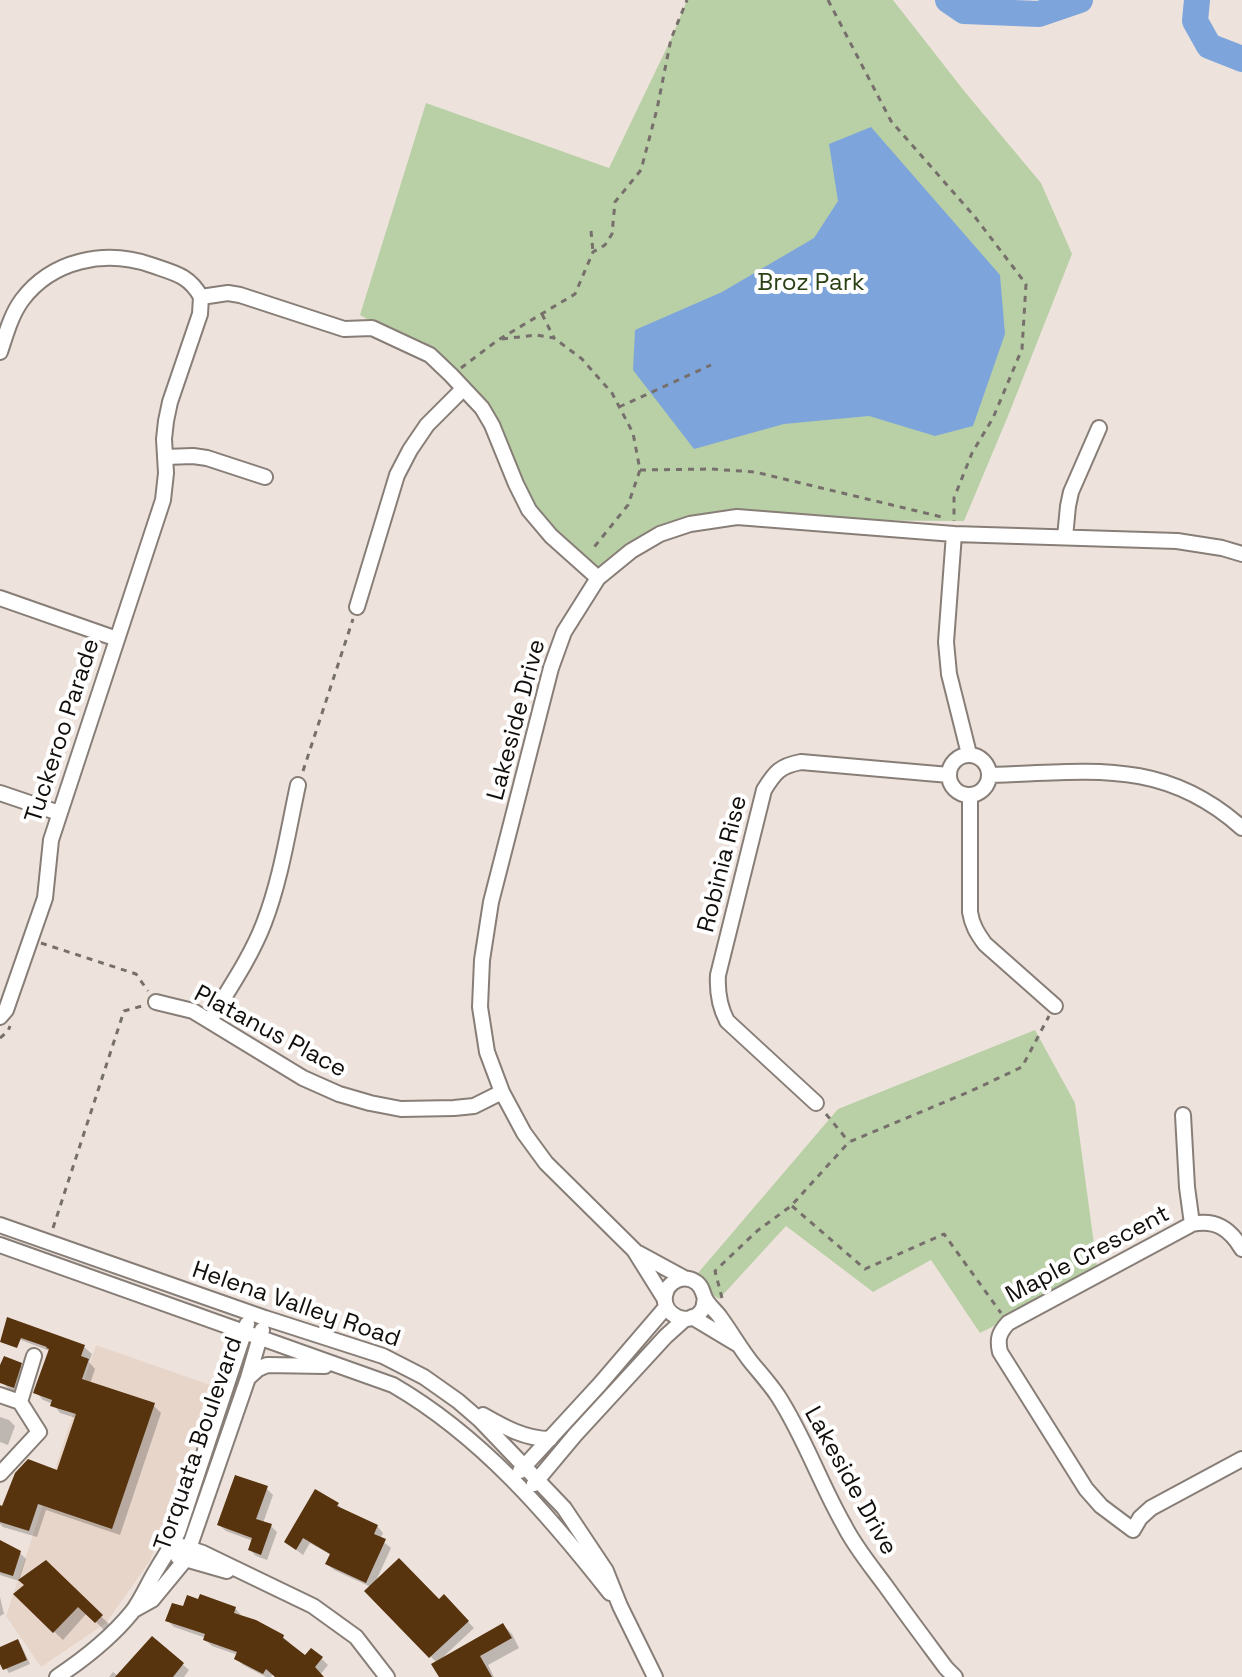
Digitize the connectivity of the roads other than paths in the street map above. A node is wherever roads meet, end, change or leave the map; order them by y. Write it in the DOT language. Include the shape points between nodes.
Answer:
graph roads {
  1 [pos="201,297"];
  2 [pos="0,352"];
  3 [pos="463,389"];
  4 [pos="1099,428"];
  5 [pos="165,457"];
  6 [pos="265,477"];
  7 [pos="954,534"];
  8 [pos="1065,537"];
  9 [pos="1242,554"];
  10 [pos="598,578"];
  11 [pos="0,598"];
  12 [pos="357,607"];
  13 [pos="117,639"];
  14 [pos="969,754"];
  15 [pos="949,775"];
  16 [pos="990,775"];
  17 [pos="298,785"];
  18 [pos="0,793"];
  19 [pos="970,796"];
  20 [pos="59,813"];
  21 [pos="1242,828"];
  22 [pos="156,1002"];
  23 [pos="1055,1006"];
  24 [pos="0,1017"];
  25 [pos="210,1020"];
  26 [pos="502,1092"];
  27 [pos="816,1103"];
  28 [pos="1183,1115"];
  29 [pos="1192,1224"];
  30 [pos="0,1225"];
  31 [pos="0,1245"];
  32 [pos="1242,1249"];
  33 [pos="634,1250"];
  34 [pos="684,1278"];
  35 [pos="705,1298"];
  36 [pos="665,1303"];
  37 [pos="258,1316"];
  38 [pos="689,1318"];
  39 [pos="244,1332"];
  40 [pos="260,1337"];
  41 [pos="737,1344"];
  42 [pos="34,1356"];
  43 [pos="341,1367"];
  44 [pos="248,1378"];
  45 [pos="0,1395"];
  46 [pos="458,1401"];
  47 [pos="20,1402"];
  48 [pos="550,1439"];
  49 [pos="1242,1459"];
  50 [pos="526,1466"];
  51 [pos="0,1474"];
  52 [pos="512,1480"];
  53 [pos="538,1480"];
  54 [pos="526,1493"];
  55 [pos="171,1548"];
  56 [pos="187,1554"];
  57 [pos="620,1606"];
  58 [pos="132,1612"];
  59 [pos="57,1677"];
  60 [pos="387,1677"];
  61 [pos="655,1677"];
  62 [pos="955,1677"];
  1 -- 2 [label="street" via="182,276 137,260 93,258 69,264 23,299"];
  1 -- 3 [label="street" via="240,295 344,329 372,328 430,355"];
  1 -- 5 [label="street, Tuckeroo Parade" via="170,402"];
  3 -- 10 [label="street" via="492,425 529,510"];
  3 -- 12 [label="street" via="427,425 397,475"];
  4 -- 8 [label="street" via="1071,492"];
  5 -- 6 [label="street" via="207,458"];
  5 -- 13 [label="street, Tuckeroo Parade" via="163,500"];
  7 -- 8 [label="street, Lakeside Drive"];
  7 -- 10 [label="street, Lakeside Drive" via="737,517 660,534"];
  7 -- 14 [label="street" via="947,659"];
  8 -- 9 [label="street, Lakeside Drive" via="1177,541"];
  10 -- 26 [label="street, Lakeside Drive" via="564,632 551,668 491,902 480,1007 487,1052"];
  11 -- 13 [label="street"];
  13 -- 20 [label="street, Tuckeroo Parade"];
  14 -- 15 [label="street" via="955,760"];
  14 -- 16 [label="street" via="984,760"];
  15 -- 19 [label="street" via="955,790"];
  15 -- 27 [label="street, Robinia Rise" via="801,762 779,770 764,790 718,975 719,999 727,1021"];
  16 -- 19 [label="street" via="984,789"];
  16 -- 21 [label="street" via="1124,772 1184,788"];
  17 -- 25 [label="street" via="265,921"];
  18 -- 20 [label="street"];
  19 -- 23 [label="street" via="970,912 976,933"];
  20 -- 24 [label="street, Tuckeroo Parade" via="45,898"];
  22 -- 25 [label="street, Platanus Place"];
  25 -- 26 [label="street, Platanus Place" via="303,1078 370,1103 401,1109 454,1108 474,1106"];
  26 -- 33 [label="street, Lakeside Drive" via="546,1163"];
  28 -- 29 [label="street"];
  29 -- 32 [label="street, Maple Crescent" via="1203,1221 1226,1228"];
  29 -- 49 [label="street, Maple Crescent" via="1008,1323 1000,1332 1000,1352 1086,1489 1133,1530 1151,1508"];
  30 -- 37 [label="street, Helena Valley Road"];
  31 -- 39 [label="street, Helena Valley Road"];
  33 -- 34 [label="street, Lakeside Drive"];
  33 -- 36 [label="street, Lakeside Drive"];
  34 -- 35 [label="street, Lakeside Drive" via="699,1284"];
  34 -- 36 [label="street" via="667,1288"];
  35 -- 38 [label="street" via="702,1310"];
  35 -- 41 [label="street, Lakeside Drive"];
  36 -- 38 [label="street, Lakeside Drive" via="677,1318"];
  36 -- 48 [label="street"];
  37 -- 39 [label="street, Torquata Boulevard"];
  37 -- 40 [label="street, Torquata Boulevard"];
  37 -- 46 [label="street, Helena Valley Road" via="383,1356"];
  38 -- 41 [label="street, Lakeside Drive"];
  38 -- 53 [label="street" via="666,1336"];
  39 -- 40 [label="street, Helena Valley Road"];
  39 -- 55 [label="street, Torquata Boulevard"];
  40 -- 43 [label="street, Helena Valley Road"];
  40 -- 44 [label="street, Torquata Boulevard"];
  41 -- 62 [label="street, Lakeside Drive" via="777,1395 844,1527"];
  42 -- 47 [label="street"];
  43 -- 44 [label="street" via="267,1365"];
  43 -- 52 [label="street, Helena Valley Road" via="425,1403"];
  44 -- 56 [label="street, Torquata Boulevard"];
  45 -- 47 [label="street"];
  46 -- 48 [label="street" via="521,1435"];
  46 -- 50 [label="street, Helena Valley Road"];
  47 -- 51 [label="street" via="39,1432"];
  48 -- 50 [label="street"];
  50 -- 52 [label="street"];
  50 -- 53 [label="street, Helena Valley Road"];
  52 -- 54 [label="street, Helena Valley Road"];
  53 -- 54 [label="street"];
  53 -- 57 [label="street, Helena Valley Road" via="564,1508 606,1571"];
  54 -- 57 [label="street, Helena Valley Road"];
  55 -- 56 [label="street"];
  55 -- 58 [label="street, Torquata Boulevard"];
  56 -- 58 [label="street, Torquata Boulevard" via="152,1600"];
  56 -- 60 [label="street" via="203,1553 313,1606 356,1637"];
  57 -- 61 [label="street, Helena Valley Road"];
  58 -- 59 [label="street, Torquata Boulevard"];
}
